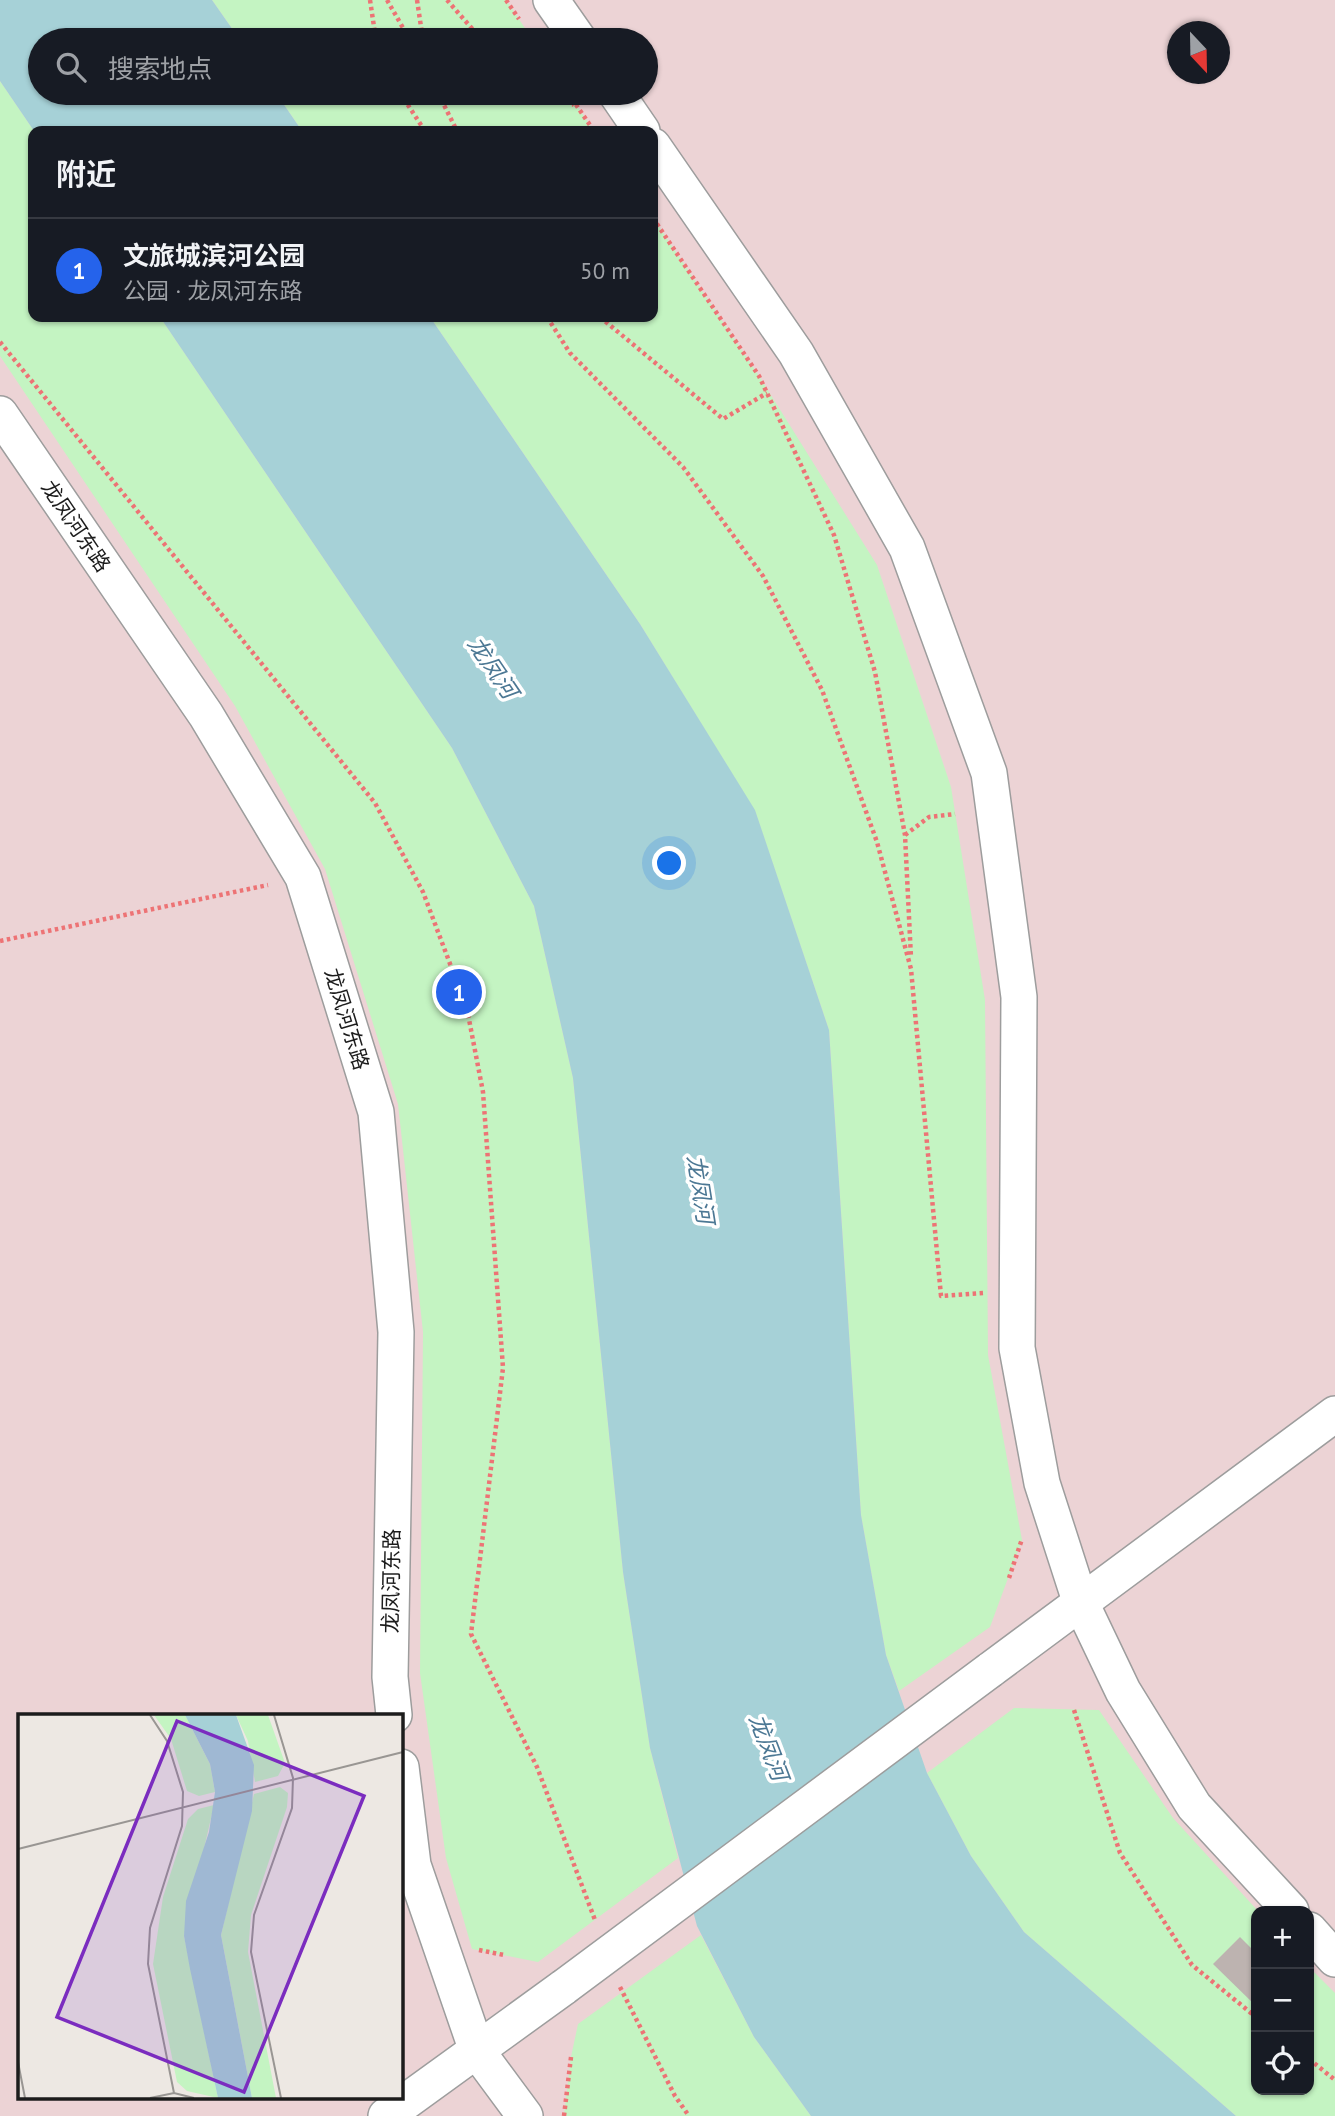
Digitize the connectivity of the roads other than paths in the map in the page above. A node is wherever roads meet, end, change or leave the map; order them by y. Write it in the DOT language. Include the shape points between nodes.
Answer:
graph roads {
  1 [pos="551,0"];
  2 [pos="571,28"];
  3 [pos="624,105"];
  4 [pos="639,126"];
  5 [pos="658,153"];
  6 [pos="0,414"];
  7 [pos="1335,1414"];
  8 [pos="1080,1601"];
  9 [pos="394,1714"];
  10 [pos="402,1776"];
  11 [pos="1286,1906"];
  12 [pos="1314,1936"];
  13 [pos="1335,1959"];
  14 [pos="477,2051"];
  15 [pos="386,2116"];
  16 [pos="525,2116"];
  1 -- 2 [label="street"];
  3 -- 4 [label="street"];
  5 -- 8 [label="street" via="796,353 907,548 989,773 1019,997 1017,1348 1042,1483"];
  6 -- 9 [label="street, 龙凤河东路" via="206,715 303,877 376,1112 396,1332 390,1677"];
  7 -- 8 [label="street"];
  8 -- 11 [label="street" via="1123,1691 1194,1806"];
  8 -- 14 [label="street, bridge"];
  10 -- 14 [label="street" via="413,1865"];
  12 -- 13 [label="street"];
  14 -- 15 [label="street"];
  14 -- 16 [label="street"];
}
